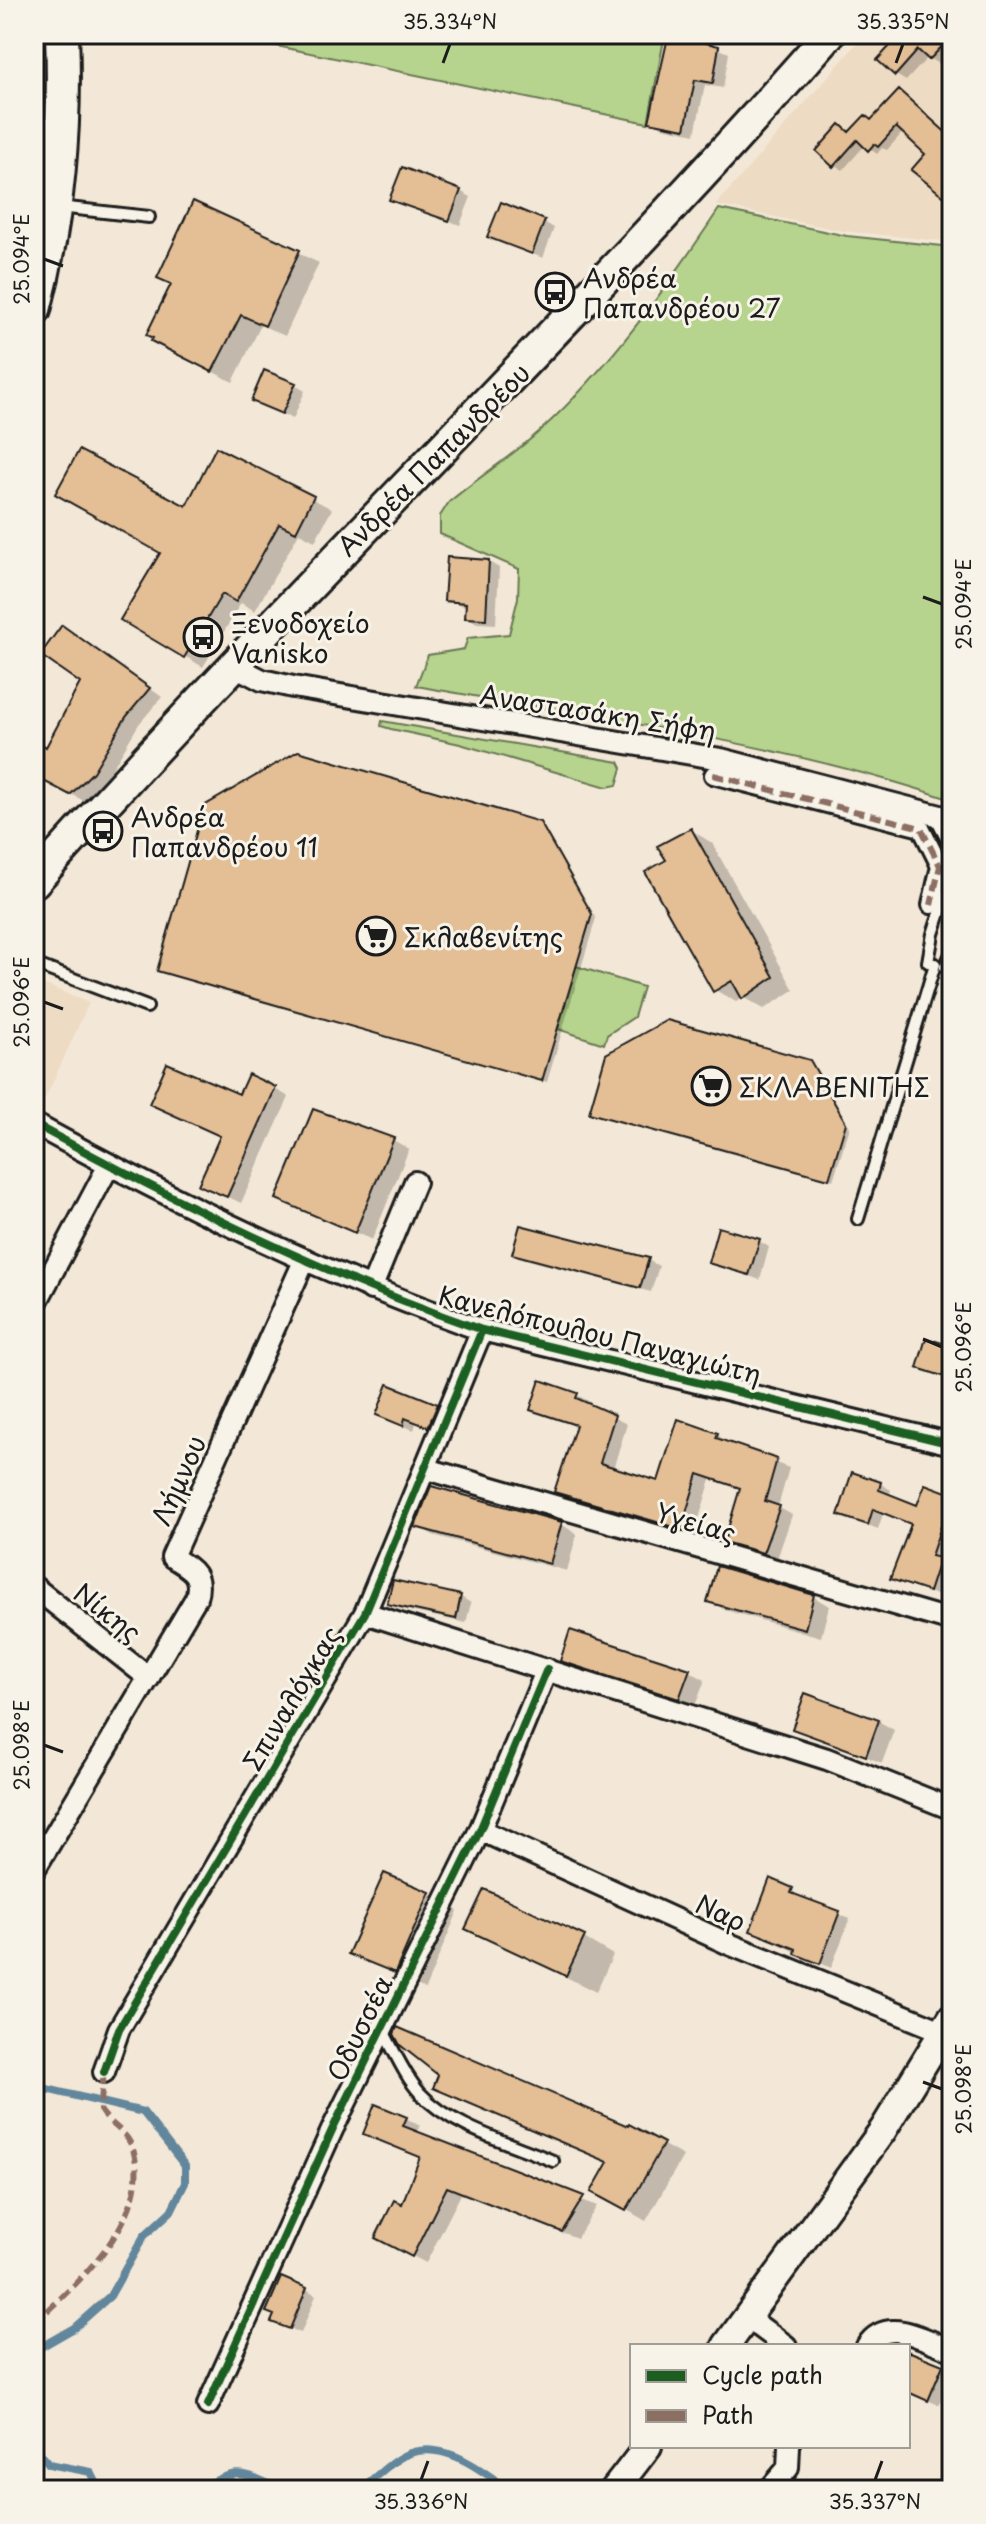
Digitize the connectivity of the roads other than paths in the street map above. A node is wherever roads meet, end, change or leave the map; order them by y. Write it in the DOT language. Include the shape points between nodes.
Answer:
graph roads {
  1 [pos="62,34"];
  2 [pos="829,34"];
  3 [pos="57,207"];
  4 [pos="149,217"];
  5 [pos="34,310"];
  6 [pos="235,666"];
  7 [pos="713,775"];
  8 [pos="942,816"];
  9 [pos="952,849"];
  10 [pos="952,877"];
  11 [pos="34,882"];
  12 [pos="931,905"];
  13 [pos="952,952"];
  14 [pos="34,964"];
  15 [pos="936,964"];
  16 [pos="147,1007"];
  17 [pos="34,1124"];
  18 [pos="109,1165"];
  19 [pos="415,1182"];
  20 [pos="858,1219"];
  21 [pos="305,1259"];
  22 [pos="371,1289"];
  23 [pos="34,1307"];
  24 [pos="482,1330"];
  25 [pos="952,1444"];
  26 [pos="427,1469"];
  27 [pos="34,1587"];
  28 [pos="365,1613"];
  29 [pos="952,1621"];
  30 [pos="547,1669"];
  31 [pos="149,1678"];
  32 [pos="952,1809"];
  33 [pos="480,1830"];
  34 [pos="34,1870"];
  35 [pos="381,2027"];
  36 [pos="950,2028"];
  37 [pos="104,2072"];
  38 [pos="553,2161"];
  39 [pos="748,2318"];
  40 [pos="728,2344"];
  41 [pos="779,2344"];
  42 [pos="869,2344"];
  43 [pos="952,2350"];
  44 [pos="208,2405"];
  45 [pos="646,2448"];
  46 [pos="789,2448"];
  47 [pos="801,2448"];
  48 [pos="788,2468"];
  49 [pos="614,2490"];
  50 [pos="769,2490"];
  1 -- 3 [label="main road" via="63,138"];
  2 -- 6 [label="main road, Ανδρέα Παπανδρέου" via="539,351"];
  3 -- 4 [label="lane"];
  3 -- 5 [label="main road"];
  6 -- 8 [label="street, Αναστασάκη Σήφη" via="293,687 744,763"];
  6 -- 11 [label="main road, Ανδρέα Παπανδρέου"];
  7 -- 12 [label="street" via="921,828 940,866"];
  8 -- 9 [label="lane"];
  10 -- 15 [label="lane" via="933,934"];
  13 -- 15 [label="lane"];
  14 -- 16 [label="lane"];
  15 -- 20 [label="lane"];
  17 -- 18 [label="street, Κανελόπουλου Παναγιώτη"];
  18 -- 21 [label="street, Κανελόπουλου Παναγιώτη"];
  18 -- 23 [label="street"];
  19 -- 22 [label="street"];
  21 -- 22 [label="street, Κανελόπουλου Παναγιώτη"];
  21 -- 31 [label="street, Λήμνου" via="172,1557 193,1570 200,1582"];
  22 -- 24 [label="street, Κανελόπουλου Παναγιώτη"];
  24 -- 25 [label="street, Κανελόπουλου Παναγιώτη"];
  24 -- 26 [label="street, Σπιναλόγκας"];
  26 -- 28 [label="street, Σπιναλόγκας"];
  26 -- 29 [label="street, Υγείας"];
  27 -- 31 [label="street, Νίκης"];
  28 -- 30 [label="street"];
  28 -- 37 [label="street, Σπιναλόγκας" via="119,2029"];
  30 -- 32 [label="street" via="827,1759"];
  30 -- 33 [label="street, Οδυσσέα"];
  31 -- 34 [label="street, Λήμνου"];
  33 -- 35 [label="street, Οδυσσέα"];
  33 -- 36 [label="street, Ναρ" via="729,1944"];
  35 -- 38 [label="lane" via="429,2102"];
  35 -- 44 [label="street, Οδυσσέα"];
  36 -- 39 [label="street"];
  39 -- 40 [label="street"];
  39 -- 41 [label="street"];
  42 -- 43 [label="street" via="889,2329"];
  45 -- 49 [label="street"];
  46 -- 48 [label="street"];
  47 -- 48 [label="street"];
  48 -- 50 [label="street"];
}
